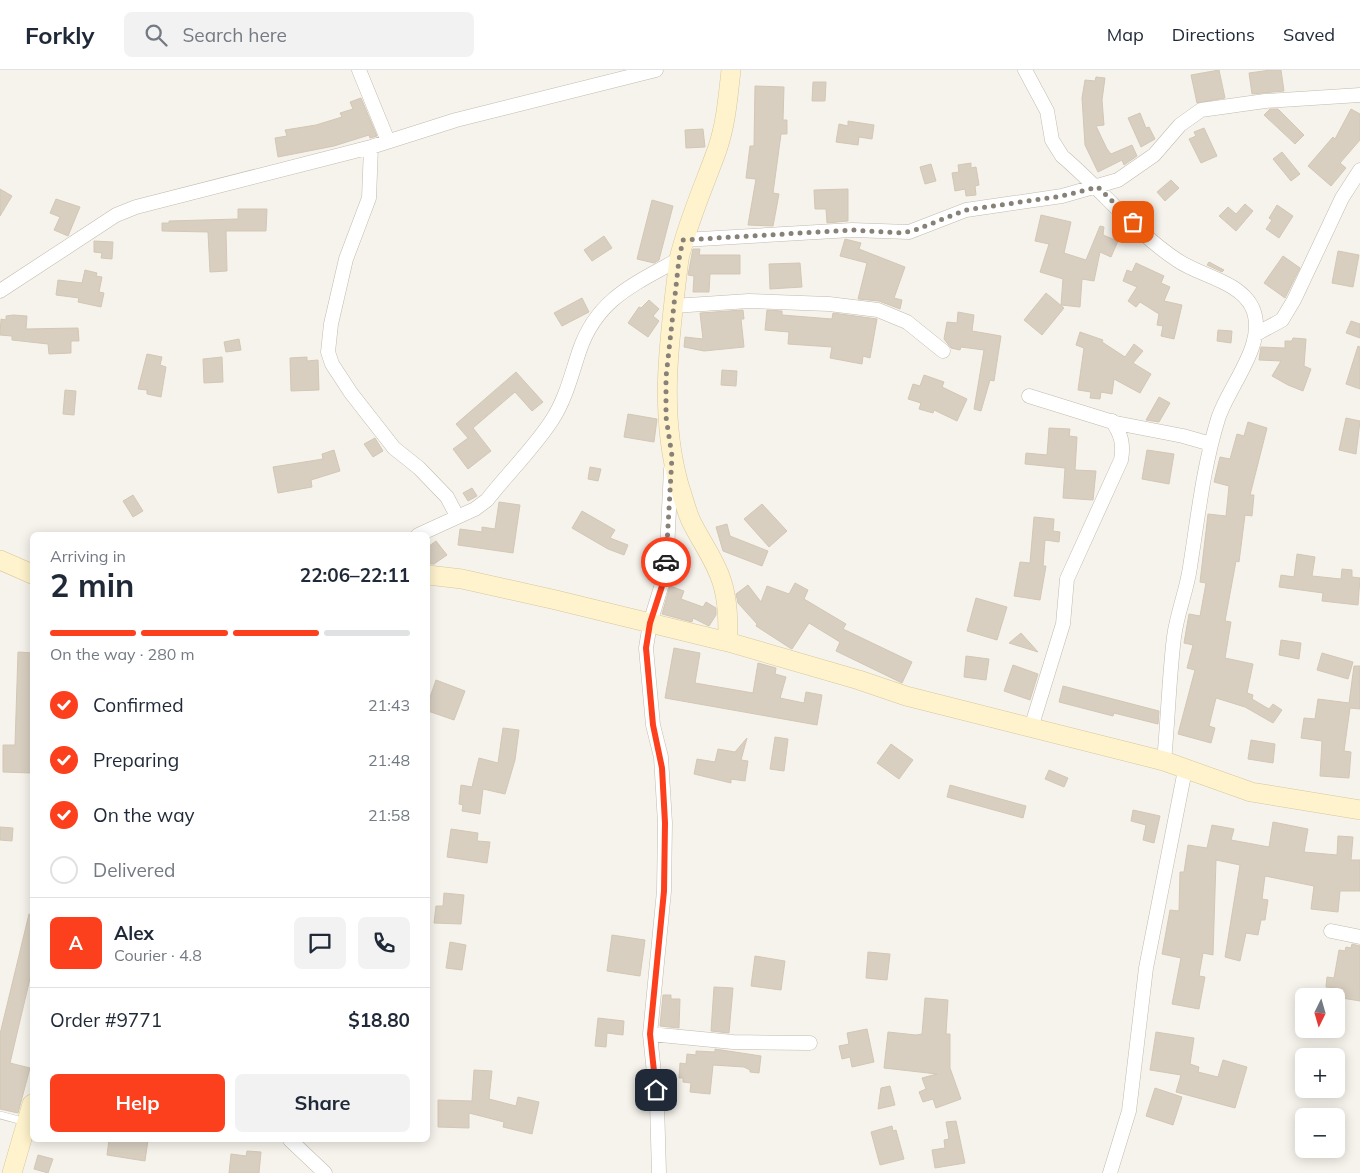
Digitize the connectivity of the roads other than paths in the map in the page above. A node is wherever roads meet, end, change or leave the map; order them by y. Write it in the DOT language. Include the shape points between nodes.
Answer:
graph roads {
  1 [pos="359,70"];
  2 [pos="656,70"];
  3 [pos="731,70"];
  4 [pos="1025,70"];
  5 [pos="1360,95"];
  6 [pos="388,141"];
  7 [pos="371,147"];
  8 [pos="1360,170"];
  9 [pos="1098,187"];
  10 [pos="683,240"];
  11 [pos="679,259"];
  12 [pos="0,291"];
  13 [pos="674,306"];
  14 [pos="1256,334"];
  15 [pos="943,351"];
  16 [pos="1029,396"];
  17 [pos="1112,421"];
  18 [pos="1211,444"];
  19 [pos="672,456"];
  20 [pos="458,516"];
  21 [pos="424,532"];
  22 [pos="0,560"];
  23 [pos="30,573"];
  24 [pos="430,575"];
  25 [pos="650,623"];
  26 [pos="728,642"];
  27 [pos="1031,728"];
  28 [pos="1164,761"];
  29 [pos="1185,770"];
  30 [pos="1360,810"];
  31 [pos="1331,931"];
  32 [pos="1360,936"];
  33 [pos="650,1034"];
  34 [pos="810,1043"];
  35 [pos="29,1113"];
  36 [pos="0,1116"];
  37 [pos="292,1142"];
  38 [pos="12,1173"];
  39 [pos="325,1173"];
  40 [pos="659,1173"];
  41 [pos="1110,1173"];
  1 -- 6 [label="street"];
  2 -- 6 [label="street" via="456,120"];
  3 -- 10 [label="street" via="718,149"];
  4 -- 9 [label="street" via="1049,116 1050,134 1055,146"];
  5 -- 9 [label="street" via="1265,101 1201,110 1180,125 1138,168"];
  6 -- 7 [label="street"];
  7 -- 12 [label="street" via="122,212"];
  7 -- 20 [label="street" via="369,198 346,260 328,352 351,393 388,440 433,481"];
  8 -- 14 [label="street" via="1342,198 1282,320"];
  9 -- 10 [label="street" via="1062,196 966,210 902,233 852,230"];
  9 -- 14 [label="street" via="1177,261 1244,296 1253,310"];
  10 -- 11 [label="street"];
  11 -- 13 [label="street"];
  11 -- 20 [label="street" via="620,293 602,309 589,327 552,420 487,500"];
  13 -- 15 [label="street" via="749,301 830,304 878,310 907,322"];
  13 -- 19 [label="street" via="666,377 666,417"];
  14 -- 18 [label="street" via="1241,373 1220,412"];
  16 -- 17 [label="street"];
  17 -- 18 [label="street"];
  17 -- 27 [label="street" via="1120,433 1121,460 1070,571 1063,624"];
  18 -- 28 [label="street" via="1198,502 1190,570 1175,635"];
  19 -- 25 [label="street" via="666,571"];
  19 -- 26 [label="street" via="691,521 722,581"];
  20 -- 21 [label="street"];
  22 -- 23 [label="street"];
  24 -- 25 [label="street" via="462,579"];
  25 -- 26 [label="street"];
  25 -- 33 [label="street" via="646,658 662,772 665,848"];
  26 -- 27 [label="street" via="906,696"];
  27 -- 28 [label="street"];
  28 -- 29 [label="street"];
  29 -- 30 [label="street" via="1251,792"];
  29 -- 41 [label="street" via="1146,968 1129,1111"];
  31 -- 32 [label="street"];
  33 -- 34 [label="street" via="733,1042"];
  33 -- 40 [label="street" via="657,1103"];
  35 -- 36 [label="lane"];
  35 -- 38 [label="street"];
  37 -- 39 [label="street"];
}
